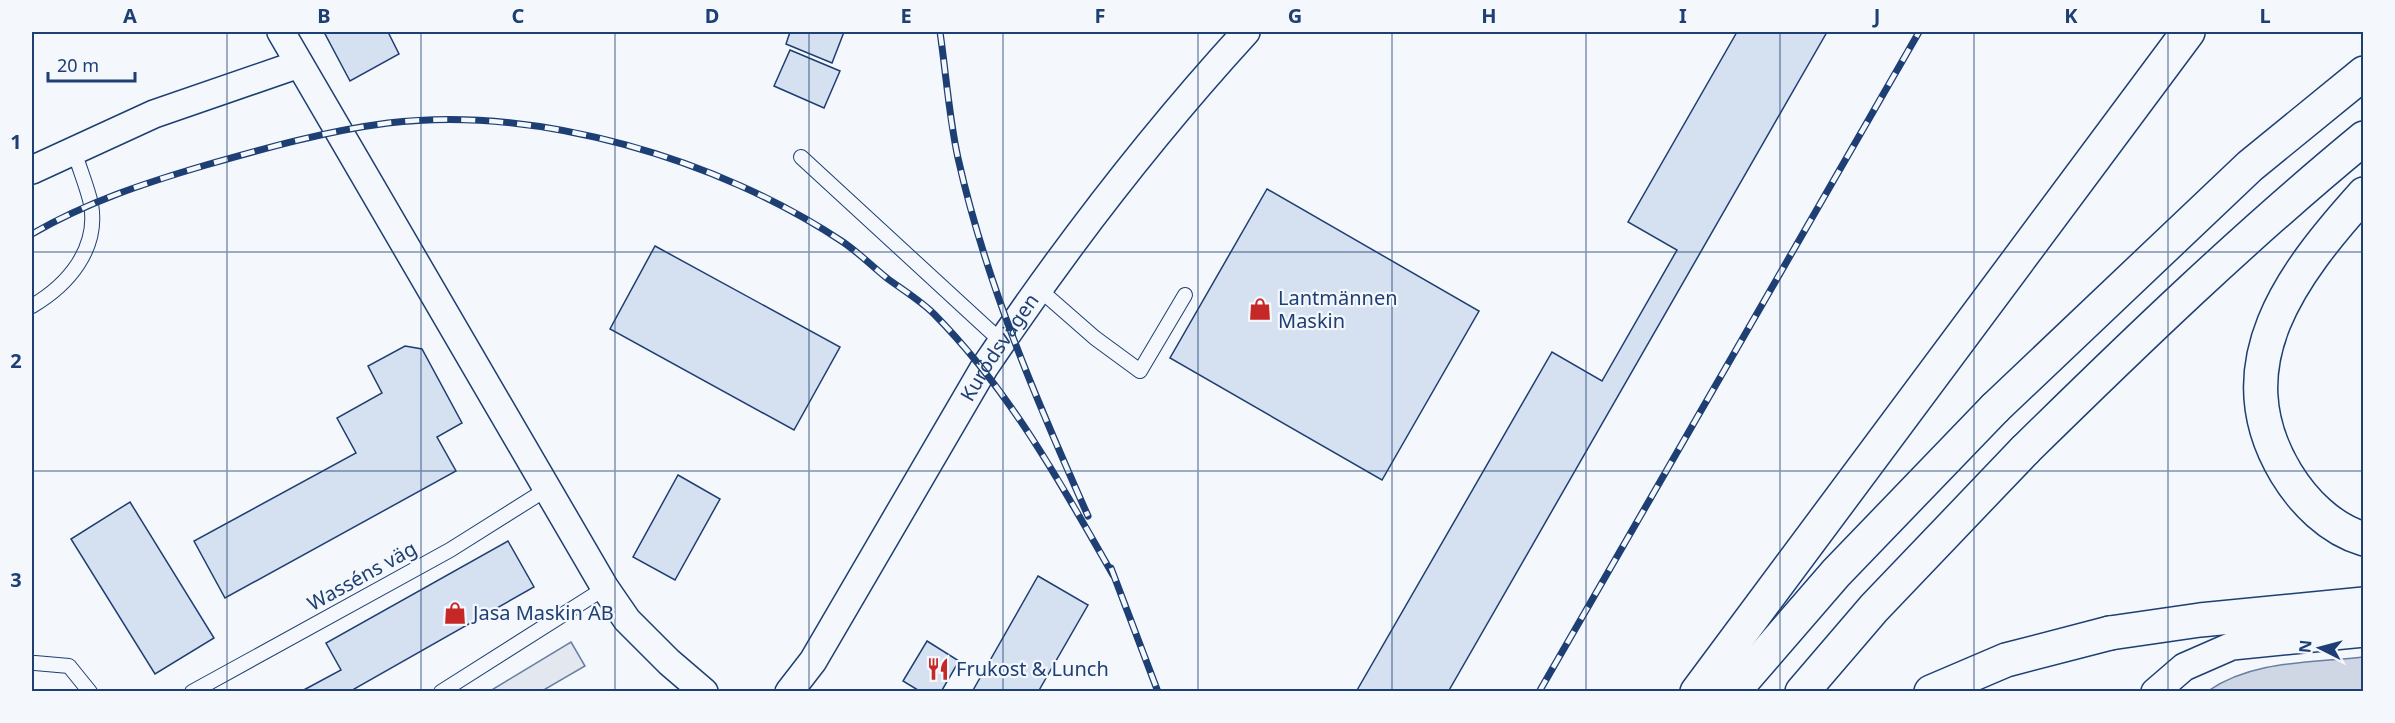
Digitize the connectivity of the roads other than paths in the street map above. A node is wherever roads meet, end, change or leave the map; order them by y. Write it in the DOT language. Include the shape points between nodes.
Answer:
graph roads {
  1 [pos="281,32"];
  2 [pos="1246,32"];
  3 [pos="2188,32"];
  4 [pos="299,64"];
  5 [pos="2364,73"];
  6 [pos="2364,138"];
  7 [pos="74,150"];
  8 [pos="801,156"];
  9 [pos="32,170"];
  10 [pos="2364,194"];
  11 [pos="1039,289"];
  12 [pos="1185,296"];
  13 [pos="32,306"];
  14 [pos="1002,342"];
  15 [pos="547,489"];
  16 [pos="2364,539"];
  17 [pos="605,588"];
  18 [pos="2364,604"];
  19 [pos="2364,633"];
  20 [pos="35,663"];
  21 [pos="90,692"];
  22 [pos="192,692"];
  23 [pos="441,692"];
  24 [pos="704,692"];
  25 [pos="789,692"];
  26 [pos="1697,692"];
  27 [pos="1733,692"];
  28 [pos="1802,692"];
  29 [pos="1931,692"];
  30 [pos="2155,692"];
  1 -- 4 [label="street"];
  2 -- 11 [label="street, Kurödsvägen" via="1129,167"];
  3 -- 26 [label="main road"];
  4 -- 7 [label="street" via="154,114"];
  4 -- 15 [label="street"];
  5 -- 27 [label="main road" via="2250,166 1995,408 1836,573"];
  6 -- 28 [label="main road" via="2281,206 2147,329 1874,608"];
  7 -- 9 [label="street"];
  7 -- 13 [label="lane" via="91,205 91,233 83,258 59,287"];
  8 -- 14 [label="lane"];
  10 -- 16 [label="main road" via="2329,232 2291,284 2269,329 2262,372 2263,417 2276,457 2298,494 2327,520"];
  11 -- 12 [label="lane" via="1095,338 1140,370"];
  11 -- 14 [label="street, Kurödsvägen"];
  14 -- 25 [label="street, Kurödsvägen" via="813,661"];
  15 -- 17 [label="street"];
  15 -- 22 [label="lane, Wasséns väg" via="450,550"];
  17 -- 23 [label="lane"];
  17 -- 24 [label="street" via="627,620"];
  18 -- 29 [label="main road" via="2110,633 2006,660"];
  19 -- 30 [label="street" via="2232,646 2184,667"];
  20 -- 21 [label="lane" via="69,666"];
}
